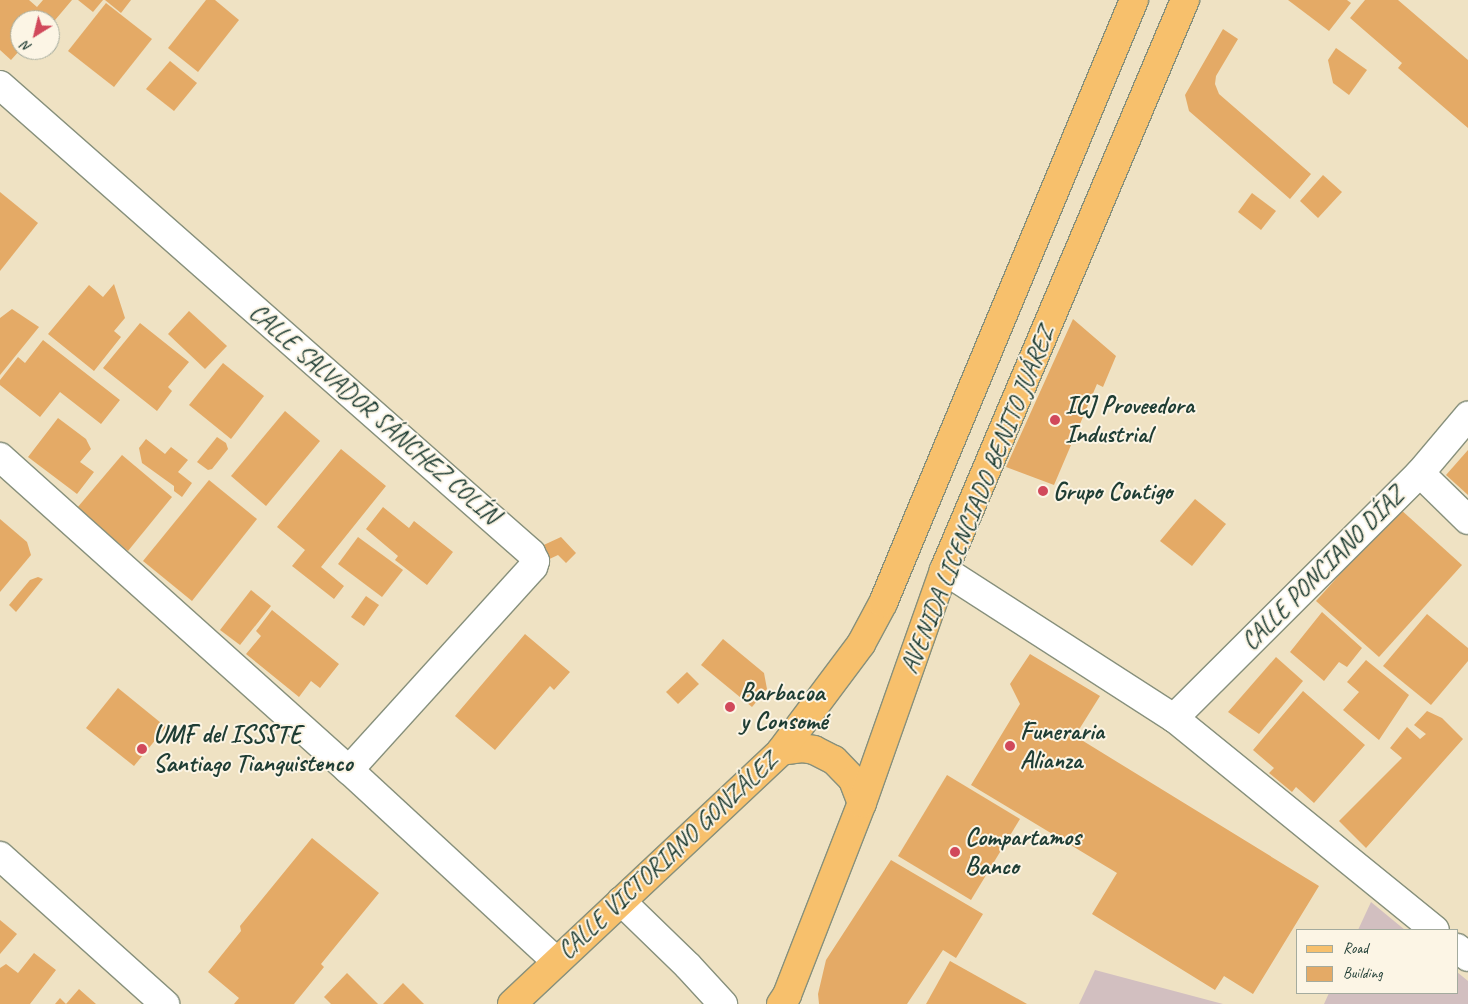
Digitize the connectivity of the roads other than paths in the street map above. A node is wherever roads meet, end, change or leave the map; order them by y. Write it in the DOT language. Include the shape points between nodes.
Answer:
graph roads {
  1 [pos="1134,0"];
  2 [pos="1185,0"];
  3 [pos="0,85"];
  4 [pos="1468,416"];
  5 [pos="0,457"];
  6 [pos="1420,473"];
  7 [pos="1468,520"];
  8 [pos="944,570"];
  9 [pos="883,603"];
  10 [pos="1174,718"];
  11 [pos="781,751"];
  12 [pos="349,770"];
  13 [pos="862,803"];
  14 [pos="0,856"];
  15 [pos="621,901"];
  16 [pos="1435,929"];
  17 [pos="1458,949"];
  18 [pos="1468,957"];
  19 [pos="556,961"];
  20 [pos="165,1004"];
  21 [pos="512,1004"];
  22 [pos="723,1004"];
  23 [pos="781,1004"];
  1 -- 9 [label="main road, AVENIDA LICENCIADO BENITO JUÁREZ"];
  2 -- 8 [label="main road, AVENIDA LICENCIADO BENITO JUÁREZ"];
  3 -- 12 [label="street, CALLE SALVADOR SÁNCHEZ COLÍN" via="532,553 533,567"];
  4 -- 6 [label="street, CALLE PONCIANO DÍAZ"];
  5 -- 12 [label="street"];
  6 -- 7 [label="street"];
  6 -- 10 [label="street, CALLE PONCIANO DÍAZ"];
  8 -- 10 [label="street"];
  8 -- 13 [label="main road, AVENIDA LICENCIADO BENITO JUÁREZ"];
  9 -- 11 [label="main road, CALLE VICTORIANO GONZÁLEZ" via="862,644"];
  10 -- 16 [label="street"];
  11 -- 13 [label="main road" via="814,750 834,760 853,780"];
  11 -- 15 [label="main road, CALLE VICTORIANO GONZÁLEZ"];
  12 -- 19 [label="street"];
  13 -- 23 [label="main road, AVENIDA LICENCIADO BENITO JUÁREZ"];
  14 -- 20 [label="street"];
  15 -- 19 [label="main road, CALLE VICTORIANO GONZÁLEZ"];
  15 -- 22 [label="street"];
  17 -- 18 [label="street"];
  19 -- 21 [label="main road, CALLE VICTORIANO GONZÁLEZ"];
}
